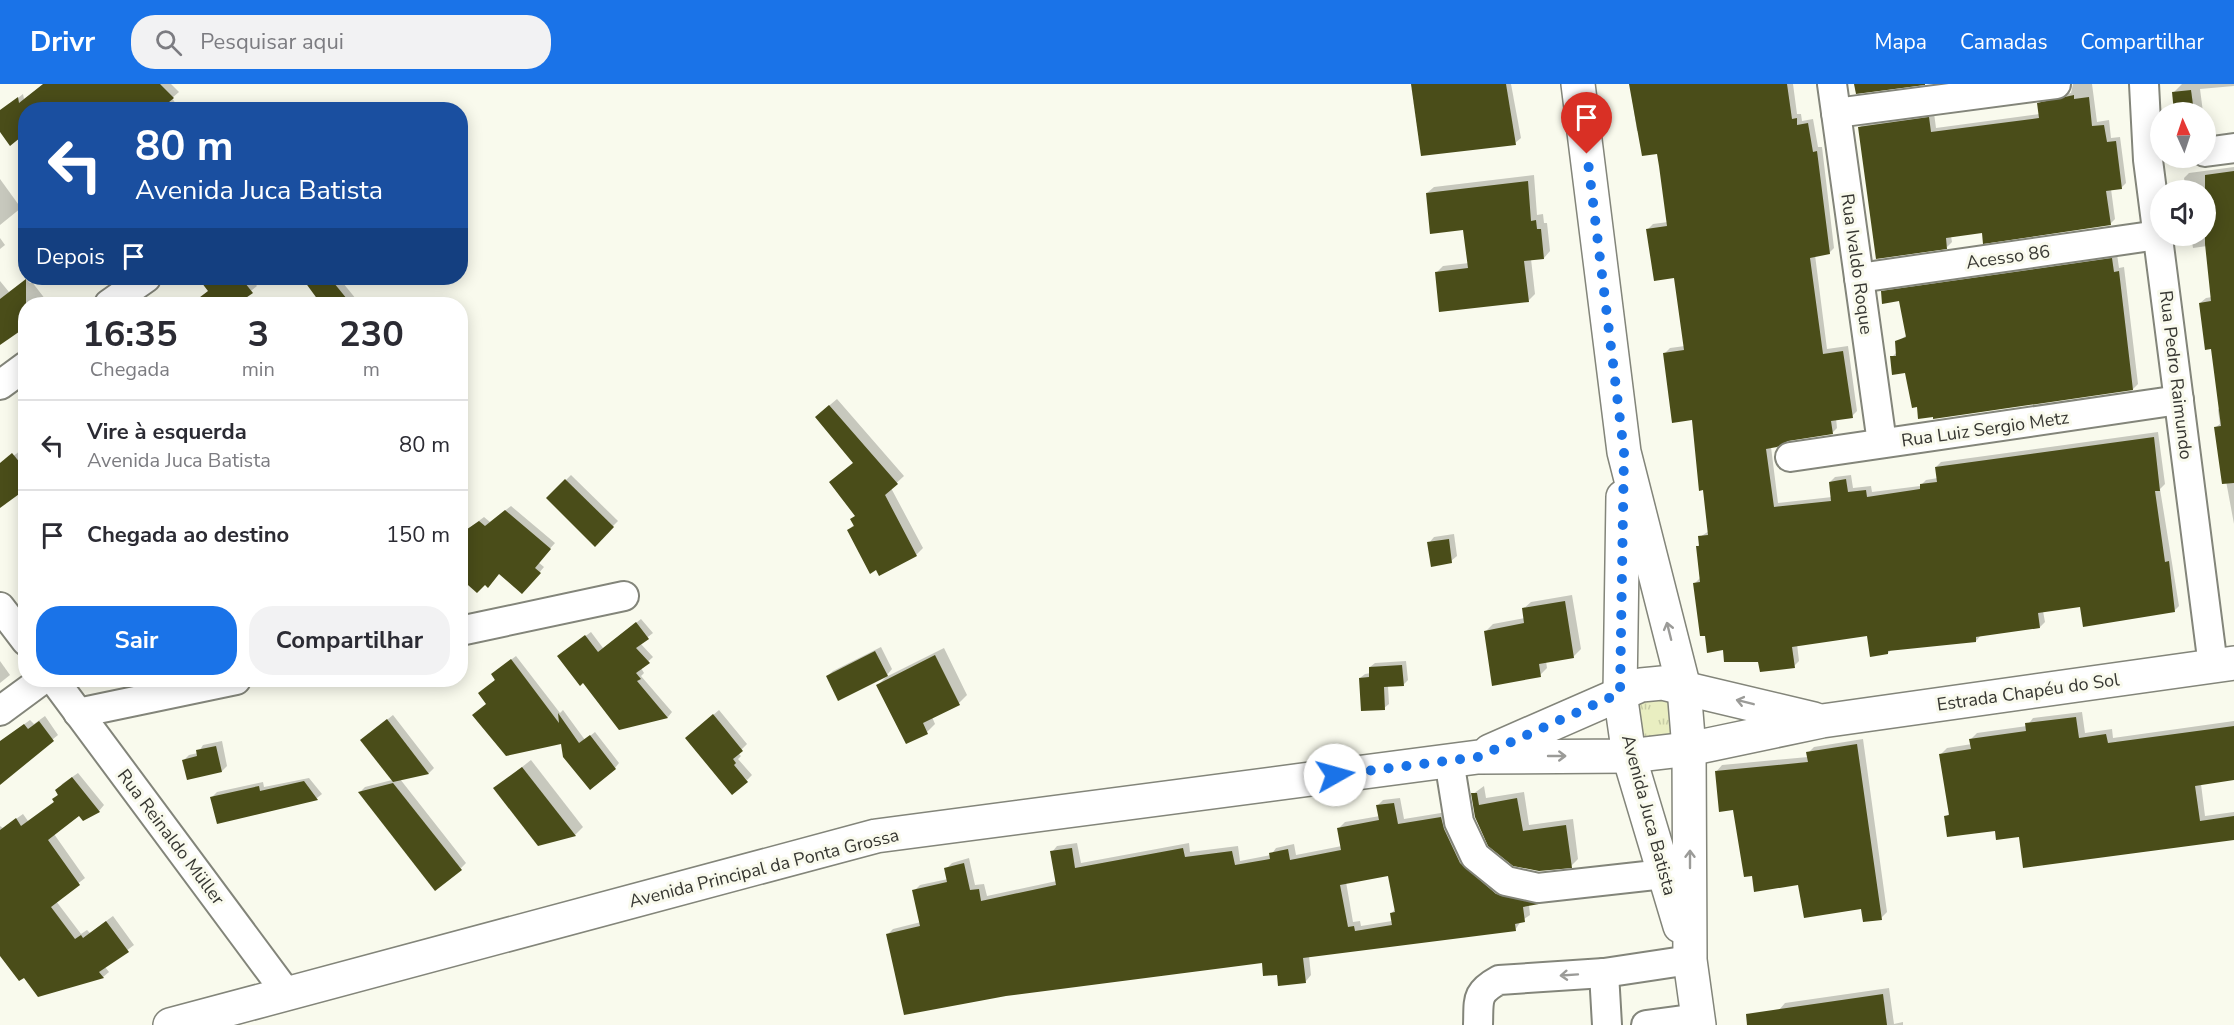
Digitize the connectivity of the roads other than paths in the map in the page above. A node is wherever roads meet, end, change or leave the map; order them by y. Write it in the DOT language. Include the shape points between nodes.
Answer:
graph roads {
  1 [pos="1578,84"];
  2 [pos="1832,84"];
  3 [pos="2056,84"];
  4 [pos="2144,84"];
  5 [pos="1836,113"];
  6 [pos="2150,122"];
  7 [pos="2234,148"];
  8 [pos="2216,150"];
  9 [pos="2150,236"];
  10 [pos="2159,246"];
  11 [pos="1859,278"];
  12 [pos="136,285"];
  13 [pos="119,297"];
  14 [pos="18,372"];
  15 [pos="0,385"];
  16 [pos="2179,400"];
  17 [pos="1881,443"];
  18 [pos="1624,452"];
  19 [pos="1791,457"];
  20 [pos="624,596"];
  21 [pos="0,607"];
  22 [pos="468,629"];
  23 [pos="18,631"];
  24 [pos="2223,664"];
  25 [pos="33,687"];
  26 [pos="59,687"];
  27 [pos="202,687"];
  28 [pos="1684,688"];
  29 [pos="1620,693"];
  30 [pos="0,711"];
  31 [pos="78,713"];
  32 [pos="1822,721"];
  33 [pos="1689,749"];
  34 [pos="1629,756"];
  35 [pos="1464,758"];
  36 [pos="1664,874"];
  37 [pos="1690,960"];
  38 [pos="1604,973"];
  39 [pos="288,994"];
  40 [pos="1699,1022"];
  41 [pos="173,1024"];
  42 [pos="1478,1025"];
  43 [pos="1607,1025"];
  44 [pos="1646,1025"];
  1 -- 18 [label="main road, Avenida Juca Batista"];
  2 -- 5 [label="street, Rua Ivaldo Roque"];
  3 -- 5 [label="street"];
  4 -- 6 [label="street, Rua Pedro Raimundo"];
  5 -- 11 [label="street, Rua Ivaldo Roque"];
  7 -- 8 [label="street"];
  9 -- 11 [label="street, Acesso 86"];
  10 -- 16 [label="street, Rua Pedro Raimundo"];
  11 -- 17 [label="street, Rua Ivaldo Roque"];
  12 -- 13 [label="street"];
  14 -- 15 [label="street"];
  16 -- 17 [label="street, Rua Luiz Sergio Metz"];
  16 -- 24 [label="street, Rua Pedro Raimundo"];
  17 -- 19 [label="street, Rua Luiz Sergio Metz"];
  28 -- 18 [label="main road, Avenida Juca Batista, one-way"];
  18 -- 29 [label="main road, Avenida Juca Batista"];
  20 -- 22 [label="street"];
  21 -- 23 [label="street"];
  24 -- 32 [label="main road, Estrada Chapéu do Sol"];
  25 -- 30 [label="street"];
  26 -- 31 [label="street, Rua Reinaldo Müller"];
  27 -- 31 [label="street"];
  28 -- 29 [label="main road, Avenida Principal da Ponta Grossa" via="1662,683"];
  32 -- 28 [label="main road, Estrada Chapéu do Sol, one-way"];
  28 -- 33 [label="main road, Avenida Juca Batista"];
  29 -- 34 [label="main road, Avenida Juca Batista"];
  29 -- 35 [label="main road, Avenida Principal da Ponta Grossa"];
  31 -- 39 [label="street, Rua Reinaldo Müller"];
  32 -- 33 [label="main road, Estrada Chapéu do Sol"];
  33 -- 34 [label="main road, Estrada Chapéu do Sol"];
  37 -- 33 [label="main road, Avenida Juca Batista, one-way"];
  35 -- 34 [label="main road, Avenida Principal da Ponta Grossa, one-way"];
  34 -- 36 [label="main road, Avenida Juca Batista"];
  35 -- 36 [label="street" via="1459,822 1475,856 1506,881 1538,888"];
  35 -- 39 [label="main road, Avenida Principal da Ponta Grossa" via="876,836"];
  36 -- 37 [label="main road, Avenida Juca Batista"];
  37 -- 38 [label="street"];
  37 -- 40 [label="main road, Avenida Juca Batista"];
  38 -- 42 [label="street, one-way" via="1498,980 1479,996"];
  38 -- 43 [label="street"];
  39 -- 41 [label="main road, Avenida Principal da Ponta Grossa"];
  40 -- 44 [label="street"];
}
